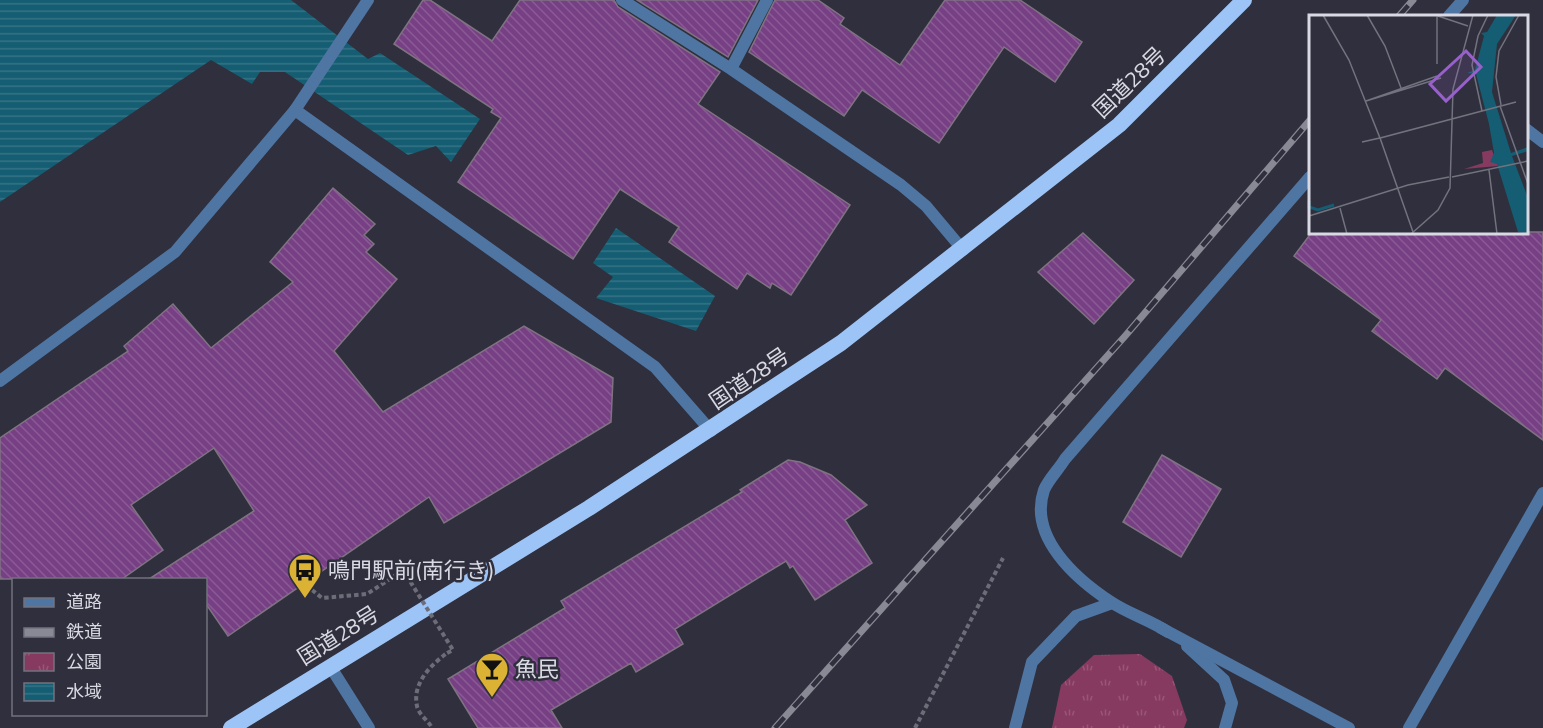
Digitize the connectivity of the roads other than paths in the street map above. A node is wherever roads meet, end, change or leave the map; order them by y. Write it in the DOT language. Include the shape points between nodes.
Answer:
graph roads {
  1 [pos="368,0"];
  2 [pos="622,0"];
  3 [pos="767,0"];
  4 [pos="1244,0"];
  5 [pos="1463,0"];
  6 [pos="1450,15"];
  7 [pos="731,69"];
  8 [pos="296,110"];
  9 [pos="1528,130"];
  10 [pos="1543,141"];
  11 [pos="1309,179"];
  12 [pos="963,250"];
  13 [pos="0,381"];
  14 [pos="711,431"];
  15 [pos="1543,493"];
  16 [pos="1112,603"];
  17 [pos="1161,628"];
  18 [pos="330,666"];
  19 [pos="231,728"];
  20 [pos="369,728"];
  21 [pos="1015,728"];
  22 [pos="1225,728"];
  23 [pos="1349,728"];
  24 [pos="1408,728"];
  1 -- 8 [label="street"];
  2 -- 7 [label="street"];
  3 -- 7 [label="street"];
  4 -- 12 [label="highway, 国道28号" via="1119,125"];
  5 -- 6 [label="street"];
  7 -- 12 [label="street" via="901,185 926,206"];
  8 -- 13 [label="street" via="176,252"];
  8 -- 14 [label="street" via="655,367"];
  9 -- 10 [label="street"];
  11 -- 16 [label="street" via="1065,459 1044,490 1042,522 1054,549 1074,574"];
  12 -- 14 [label="highway, 国道28号" via="841,344"];
  14 -- 18 [label="highway, 国道28号"];
  15 -- 24 [label="street"];
  16 -- 17 [label="street"];
  16 -- 21 [label="street" via="1076,616 1032,662"];
  17 -- 22 [label="street" via="1201,656 1224,680 1232,703"];
  17 -- 23 [label="street"];
  18 -- 19 [label="highway, 国道28号"];
  18 -- 20 [label="street"];
}
